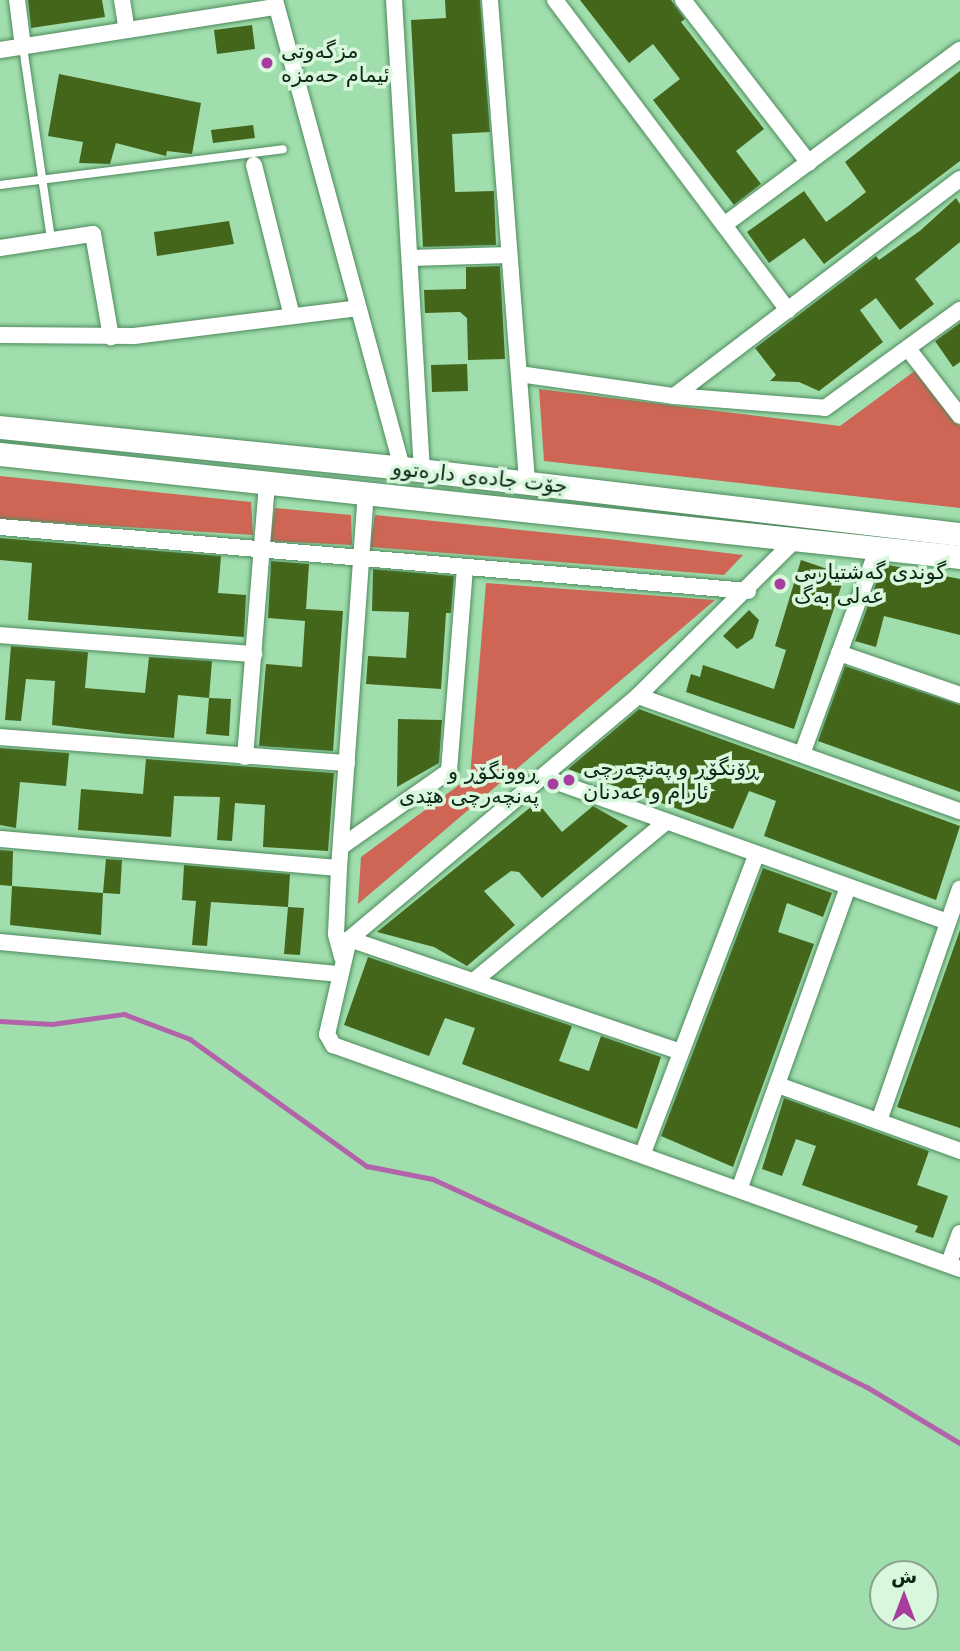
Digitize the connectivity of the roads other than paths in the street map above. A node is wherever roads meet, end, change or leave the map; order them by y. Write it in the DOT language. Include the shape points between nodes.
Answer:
graph roads {
  1 [pos="17,0"];
  2 [pos="122,0"];
  3 [pos="394,0"];
  4 [pos="490,0"];
  5 [pos="555,0"];
  6 [pos="683,0"];
  7 [pos="276,4"];
  8 [pos="127,30"];
  9 [pos="23,47"];
  10 [pos="0,50"];
  11 [pos="960,50"];
  12 [pos="283,149"];
  13 [pos="809,163"];
  14 [pos="254,165"];
  15 [pos="43,179"];
  16 [pos="960,181"];
  17 [pos="0,186"];
  18 [pos="724,225"];
  19 [pos="51,239"];
  20 [pos="0,248"];
  21 [pos="509,255"];
  22 [pos="410,258"];
  23 [pos="358,308"];
  24 [pos="788,310"];
  25 [pos="960,310"];
  26 [pos="292,316"];
  27 [pos="0,335"];
  28 [pos="111,337"];
  29 [pos="909,350"];
  30 [pos="519,374"];
  31 [pos="674,396"];
  32 [pos="960,416"];
  33 [pos="0,427"];
  34 [pos="391,428"];
  35 [pos="422,439"];
  36 [pos="0,454"];
  37 [pos="412,470"];
  38 [pos="267,482"];
  39 [pos="531,483"];
  40 [pos="366,493"];
  41 [pos="533,510"];
  42 [pos="0,527"];
  43 [pos="960,534"];
  44 [pos="797,538"];
  45 [pos="878,547"];
  46 [pos="262,551"];
  47 [pos="960,558"];
  48 [pos="363,562"];
  49 [pos="465,568"];
  50 [pos="748,591"];
  51 [pos="0,635"];
  52 [pos="839,653"];
  53 [pos="254,654"];
  54 [pos="960,695"];
  55 [pos="638,696"];
  56 [pos="0,737"];
  57 [pos="802,754"];
  58 [pos="245,757"];
  59 [pos="347,763"];
  60 [pos="543,777"];
  61 [pos="960,811"];
  62 [pos="665,823"];
  63 [pos="0,839"];
  64 [pos="342,846"];
  65 [pos="756,856"];
  66 [pos="339,868"];
  67 [pos="848,887"];
  68 [pos="960,889"];
  69 [pos="948,922"];
  70 [pos="349,939"];
  71 [pos="0,942"];
  72 [pos="342,957"];
  73 [pos="338,974"];
  74 [pos="475,980"];
  75 [pos="680,1052"];
  76 [pos="778,1085"];
  77 [pos="879,1122"];
  78 [pos="960,1151"];
  79 [pos="643,1153"];
  80 [pos="740,1187"];
  81 [pos="960,1233"];
  82 [pos="954,1266"];
  1 -- 9 [label="street"];
  2 -- 8 [label="street"];
  3 -- 22 [label="street"];
  4 -- 21 [label="street"];
  5 -- 18 [label="street"];
  6 -- 13 [label="street"];
  7 -- 8 [label="street"];
  7 -- 23 [label="street"];
  8 -- 9 [label="street"];
  9 -- 10 [label="street"];
  9 -- 15 [label="lane"];
  11 -- 13 [label="street"];
  12 -- 15 [label="lane"];
  13 -- 18 [label="street"];
  14 -- 26 [label="street"];
  15 -- 17 [label="lane"];
  15 -- 19 [label="lane"];
  16 -- 24 [label="street"];
  18 -- 24 [label="street"];
  19 -- 20 [label="street"];
  19 -- 28 [label="street" via="93,234 97,240"];
  21 -- 22 [label="street"];
  21 -- 30 [label="street"];
  22 -- 35 [label="street"];
  23 -- 26 [label="street"];
  23 -- 34 [label="street"];
  24 -- 31 [label="street"];
  25 -- 29 [label="street"];
  26 -- 28 [label="street"];
  27 -- 28 [label="street"];
  29 -- 31 [label="street" via="825,408"];
  29 -- 32 [label="street"];
  30 -- 31 [label="street"];
  30 -- 39 [label="street"];
  33 -- 37 [label="main road, جۆت جادەی دارەتوو"];
  34 -- 35 [label="street" via="405,441"];
  34 -- 37 [label="street"];
  35 -- 37 [label="street"];
  36 -- 38 [label="main road, جۆت جادەی دارەتوو"];
  37 -- 39 [label="main road, جۆت جادەی دارەتوو"];
  38 -- 40 [label="main road, جۆت جادەی دارەتوو"];
  38 -- 46 [label="street"];
  39 -- 41 [label="main road"];
  39 -- 43 [label="main road, جۆت جادەی دارەتوو"];
  40 -- 41 [label="main road, جۆت جادەی دارەتوو"];
  40 -- 48 [label="street"];
  41 -- 44 [label="main road, جۆت جادەی دارەتوو"];
  42 -- 46 [label="street"];
  44 -- 45 [label="main road, جۆت جادەی دارەتوو"];
  44 -- 50 [label="street"];
  45 -- 47 [label="main road, جۆت جادەی دارەتوو"];
  45 -- 52 [label="street"];
  46 -- 48 [label="street"];
  46 -- 53 [label="street"];
  48 -- 49 [label="street"];
  48 -- 59 [label="street"];
  49 -- 50 [label="street"];
  49 -- 64 [label="street" via="449,771"];
  50 -- 55 [label="street"];
  51 -- 53 [label="street"];
  52 -- 54 [label="street"];
  52 -- 57 [label="street"];
  53 -- 58 [label="street"];
  55 -- 57 [label="street"];
  55 -- 60 [label="street"];
  56 -- 58 [label="street"];
  57 -- 61 [label="street"];
  58 -- 59 [label="street"];
  59 -- 64 [label="street"];
  60 -- 62 [label="street"];
  60 -- 70 [label="street"];
  62 -- 65 [label="street"];
  62 -- 74 [label="street"];
  63 -- 66 [label="street"];
  64 -- 66 [label="street"];
  65 -- 67 [label="street"];
  65 -- 75 [label="street"];
  66 -- 72 [label="street" via="336,934"];
  67 -- 69 [label="street"];
  67 -- 76 [label="street"];
  68 -- 69 [label="street"];
  69 -- 77 [label="street"];
  70 -- 72 [label="street"];
  70 -- 74 [label="street"];
  71 -- 73 [label="street"];
  72 -- 73 [label="street"];
  73 -- 79 [label="street" via="327,1034 333,1045"];
  74 -- 75 [label="street"];
  75 -- 79 [label="street"];
  76 -- 77 [label="street"];
  76 -- 80 [label="street"];
  77 -- 78 [label="street"];
  79 -- 80 [label="street"];
  80 -- 82 [label="street"];
  81 -- 82 [label="street"];
}
